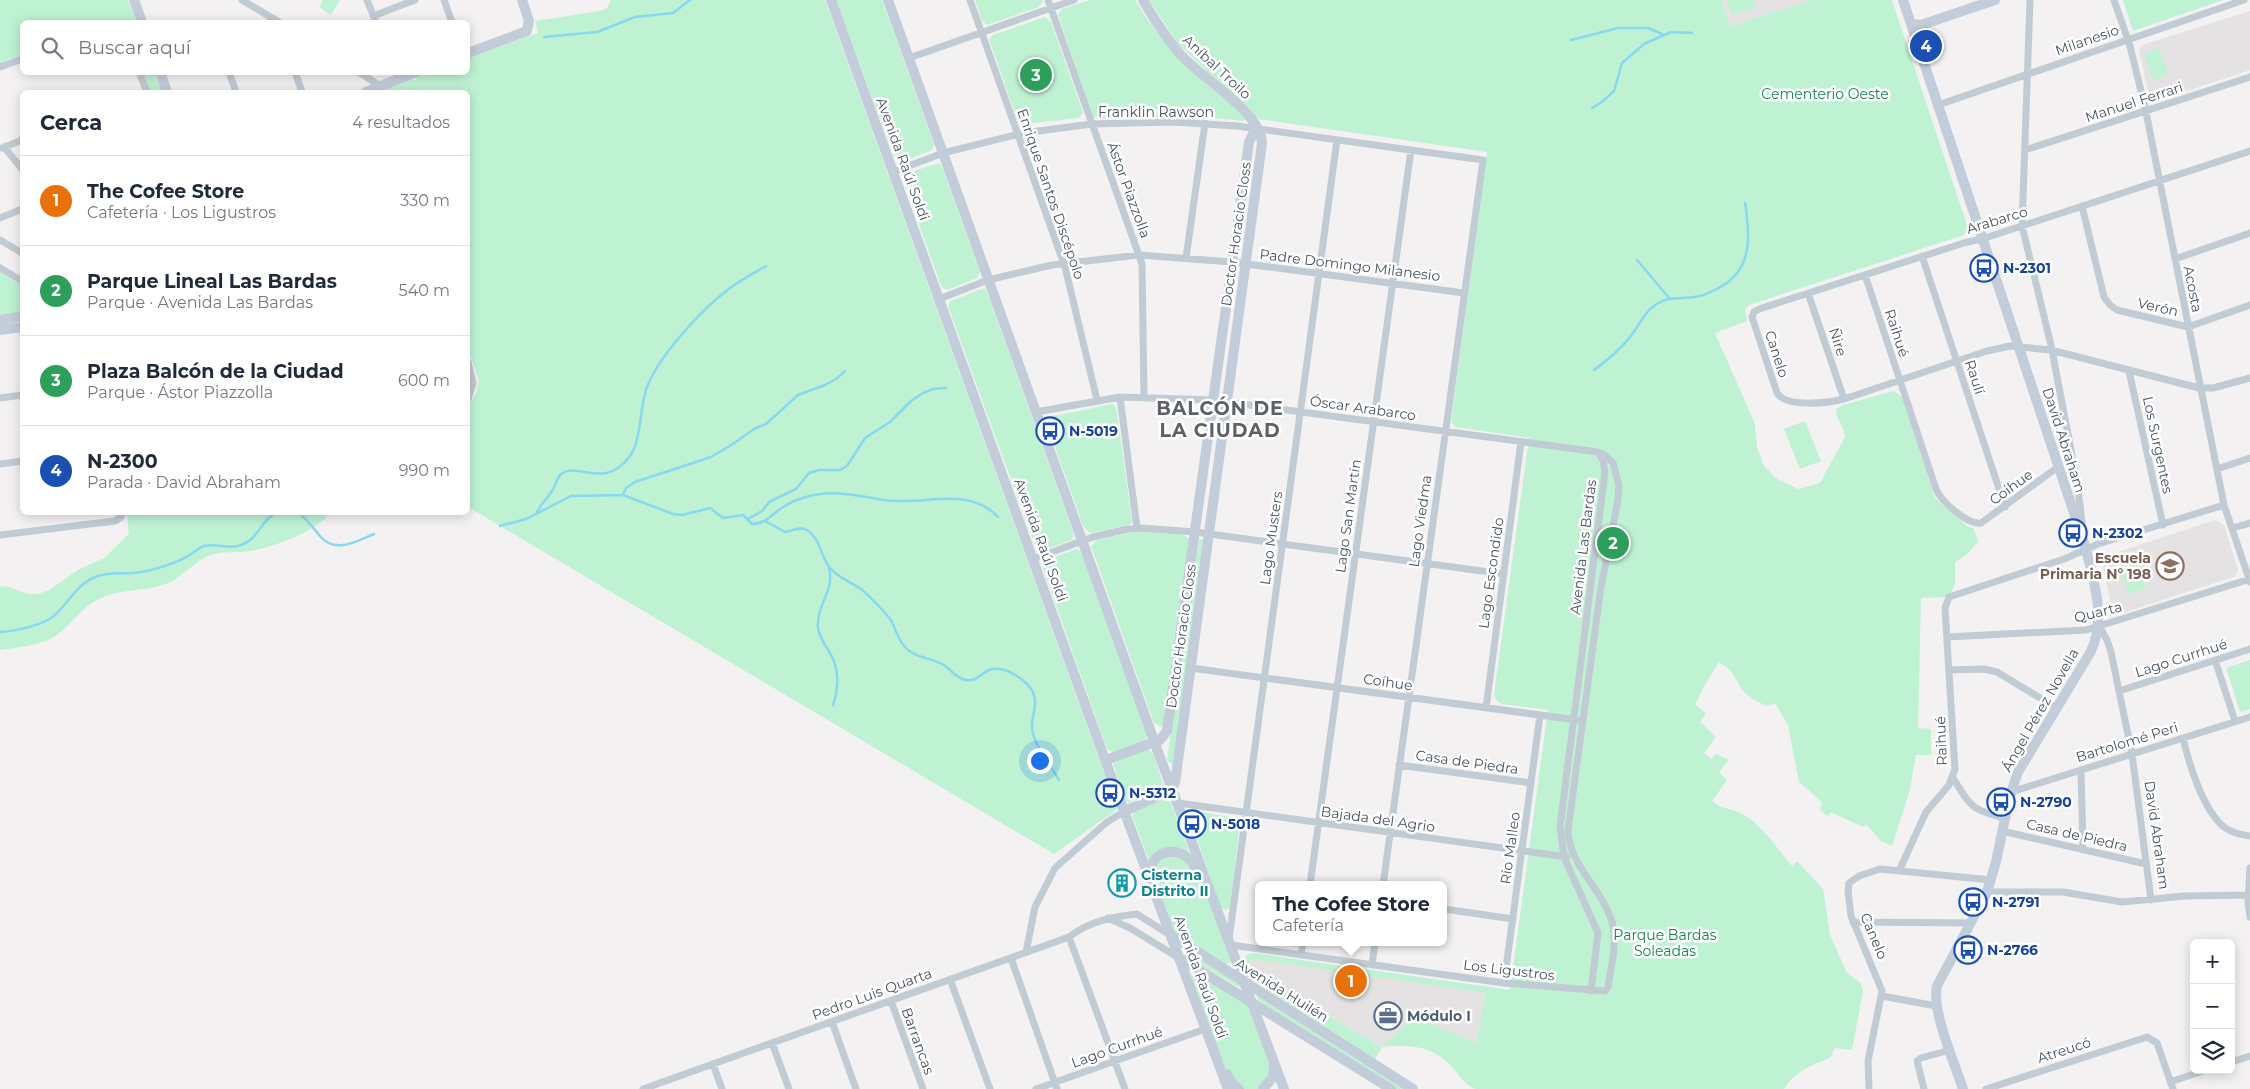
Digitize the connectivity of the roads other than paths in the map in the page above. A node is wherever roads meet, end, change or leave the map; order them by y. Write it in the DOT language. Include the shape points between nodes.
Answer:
graph roads {
  1 [pos="134,0"];
  2 [pos="242,0"];
  3 [pos="367,0"];
  4 [pos="415,0"];
  5 [pos="444,0"];
  6 [pos="522,0"];
  7 [pos="831,0"];
  8 [pos="888,0"];
  9 [pos="970,0"];
  10 [pos="1048,0"];
  11 [pos="1074,0"];
  12 [pos="1143,0"];
  13 [pos="1903,0"];
  14 [pos="1973,0"];
  15 [pos="1994,0"];
  16 [pos="2030,0"];
  17 [pos="2114,0"];
  18 [pos="2244,0"];
  19 [pos="1051,8"];
  20 [pos="375,19"];
  21 [pos="141,20"];
  22 [pos="276,20"];
  23 [pos="451,20"];
  24 [pos="1911,24"];
  25 [pos="981,32"];
  26 [pos="2128,40"];
  27 [pos="470,53"];
  28 [pos="909,58"];
  29 [pos="20,59"];
  30 [pos="0,66"];
  31 [pos="2026,74"];
  32 [pos="141,75"];
  33 [pos="161,75"];
  34 [pos="230,75"];
  35 [pos="295,75"];
  36 [pos="364,75"];
  37 [pos="395,76"];
  38 [pos="2250,77"];
  39 [pos="380,86"];
  40 [pos="145,90"];
  41 [pos="166,90"];
  42 [pos="235,90"];
  43 [pos="301,90"];
  44 [pos="371,90"];
  45 [pos="1938,105"];
  46 [pos="2146,112"];
  47 [pos="1206,123"];
  48 [pos="1092,124"];
  49 [pos="1256,128"];
  50 [pos="1018,134"];
  51 [pos="1337,140"];
  52 [pos="20,141"];
  53 [pos="2,148"];
  54 [pos="1411,150"];
  55 [pos="2025,150"];
  56 [pos="2250,152"];
  57 [pos="943,154"];
  58 [pos="1482,160"];
  59 [pos="20,167"];
  60 [pos="893,172"];
  61 [pos="2160,181"];
  62 [pos="2082,206"];
  63 [pos="20,210"];
  64 [pos="0,218"];
  65 [pos="2022,226"];
  66 [pos="2250,233"];
  67 [pos="1982,239"];
  68 [pos="0,240"];
  69 [pos="20,252"];
  70 [pos="1139,255"];
  71 [pos="1922,256"];
  72 [pos="1186,258"];
  73 [pos="2175,259"];
  74 [pos="1232,262"];
  75 [pos="1064,263"];
  76 [pos="1246,264"];
  77 [pos="0,268"];
  78 [pos="1319,274"];
  79 [pos="1865,274"];
  80 [pos="20,280"];
  81 [pos="988,280"];
  82 [pos="1392,283"];
  83 [pos="1464,293"];
  84 [pos="1808,293"];
  85 [pos="939,299"];
  86 [pos="2250,305"];
  87 [pos="1753,314"];
  88 [pos="20,316"];
  89 [pos="0,320"];
  90 [pos="2188,326"];
  91 [pos="20,327"];
  92 [pos="0,330"];
  93 [pos="2018,347"];
  94 [pos="2051,350"];
  95 [pos="1957,361"];
  96 [pos="470,370"];
  97 [pos="2129,371"];
  98 [pos="2250,378"];
  99 [pos="1900,380"];
  100 [pos="2199,388"];
  101 [pos="470,393"];
  102 [pos="20,395"];
  103 [pos="1144,396"];
  104 [pos="1120,397"];
  105 [pos="0,398"];
  106 [pos="1844,399"];
  107 [pos="1098,400"];
  108 [pos="1213,400"];
  109 [pos="1227,402"];
  110 [pos="1036,412"];
  111 [pos="1300,412"];
  112 [pos="1373,422"];
  113 [pos="1445,432"];
  114 [pos="1521,442"];
  115 [pos="1598,452"];
  116 [pos="2250,458"];
  117 [pos="20,461"];
  118 [pos="0,464"];
  119 [pos="2058,467"];
  120 [pos="2217,469"];
  121 [pos="2224,505"];
  122 [pos="2005,506"];
  123 [pos="122,515"];
  124 [pos="2250,523"];
  125 [pos="1977,524"];
  126 [pos="2162,525"];
  127 [pos="1137,528"];
  128 [pos="2232,528"];
  129 [pos="1195,532"];
  130 [pos="1209,534"];
  131 [pos="0,535"];
  132 [pos="1082,541"];
  133 [pos="1282,544"];
  134 [pos="2086,549"];
  135 [pos="1355,554"];
  136 [pos="1033,559"];
  137 [pos="1427,564"];
  138 [pos="1504,574"];
  139 [pos="2250,580"];
  140 [pos="2099,626"];
  141 [pos="1947,638"];
  142 [pos="2250,649"];
  143 [pos="2215,660"];
  144 [pos="1191,668"];
  145 [pos="1950,670"];
  146 [pos="1264,678"];
  147 [pos="1337,688"];
  148 [pos="2119,691"];
  149 [pos="1408,698"];
  150 [pos="2055,707"];
  151 [pos="1486,708"];
  152 [pos="1540,716"];
  153 [pos="2250,717"];
  154 [pos="1573,720"];
  155 [pos="1582,721"];
  156 [pos="2235,722"];
  157 [pos="2183,738"];
  158 [pos="1154,742"];
  159 [pos="2132,754"];
  160 [pos="1106,760"];
  161 [pos="1399,765"];
  162 [pos="2081,770"];
  163 [pos="1953,778"];
  164 [pos="1531,783"];
  165 [pos="1172,789"];
  166 [pos="2011,792"];
  167 [pos="1178,803"];
  168 [pos="1125,811"];
  169 [pos="1246,813"];
  170 [pos="2005,818"];
  171 [pos="1319,823"];
  172 [pos="2002,831"];
  173 [pos="1390,833"];
  174 [pos="2250,836"];
  175 [pos="2083,850"];
  176 [pos="1522,851"];
  177 [pos="1564,857"];
  178 [pos="1575,858"];
  179 [pos="2146,864"];
  180 [pos="2250,868"];
  181 [pos="1899,871"];
  182 [pos="1991,880"];
  183 [pos="1311,881"];
  184 [pos="1384,881"];
  185 [pos="1152,884"];
  186 [pos="1210,891"];
  187 [pos="1987,892"];
  188 [pos="2248,895"];
  189 [pos="2151,900"];
  190 [pos="1447,909"];
  191 [pos="1137,914"];
  192 [pos="2250,917"];
  193 [pos="1108,918"];
  194 [pos="1513,918"];
  195 [pos="1853,922"];
  196 [pos="1972,923"];
  197 [pos="1171,935"];
  198 [pos="1069,937"];
  199 [pos="1230,942"];
  200 [pos="1302,946"];
  201 [pos="1374,946"];
  202 [pos="1026,952"];
  203 [pos="1301,955"];
  204 [pos="1011,958"];
  205 [pos="1180,958"];
  206 [pos="1372,965"];
  207 [pos="950,979"];
  208 [pos="1245,982"];
  209 [pos="1504,983"];
  210 [pos="1591,991"];
  211 [pos="1605,991"];
  212 [pos="1882,996"];
  213 [pos="891,1000"];
  214 [pos="1252,1001"];
  215 [pos="1936,1006"];
  216 [pos="1277,1017"];
  217 [pos="832,1022"];
  218 [pos="1206,1029"];
  219 [pos="1264,1033"];
  220 [pos="772,1043"];
  221 [pos="1950,1050"];
  222 [pos="1214,1052"];
  223 [pos="2250,1056"];
  224 [pos="1114,1061"];
  225 [pos="2235,1061"];
  226 [pos="1274,1063"];
  227 [pos="713,1064"];
  228 [pos="2197,1074"];
  229 [pos="2172,1085"];
  230 [pos="1056,1086"];
  231 [pos="654,1087"];
  232 [pos="643,1089"];
  233 [pos="722,1089"];
  234 [pos="789,1089"];
  235 [pos="856,1089"];
  236 [pos="923,1089"];
  237 [pos="990,1089"];
  238 [pos="1036,1089"];
  239 [pos="1125,1089"];
  240 [pos="1228,1089"];
  241 [pos="1238,1089"];
  242 [pos="1263,1089"];
  243 [pos="1284,1089"];
  244 [pos="1391,1089"];
  245 [pos="1413,1089"];
  246 [pos="1869,1089"];
  247 [pos="1924,1089"];
  248 [pos="1963,1089"];
  249 [pos="1986,1089"];
  1 -- 21 [label="main road"];
  2 -- 22 [label="street"];
  3 -- 20 [label="street"];
  4 -- 20 [label="street"];
  5 -- 23 [label="street"];
  6 -- 27 [label="main road" via="528,28"];
  7 -- 60 [label="main road, Avenida Raúl Soldi"];
  8 -- 28 [label="main road"];
  9 -- 25 [label="street, Enrique Santos Discépolo"];
  10 -- 19 [label="street, Ástor Piazzolla"];
  11 -- 19 [label="street"];
  12 -- 49 [label="main road, Aníbal Troilo" via="1181,55 1252,117"];
  13 -- 24 [label="main road, David Abraham"];
  14 -- 24 [label="main road" via="1919,18"];
  15 -- 24 [label="main road" via="1921,25"];
  16 -- 31 [label="street"];
  17 -- 26 [label="street, Acosta"];
  18 -- 26 [label="street, Milanesio"];
  19 -- 25 [label="street"];
  19 -- 48 [label="street, Ástor Piazzolla"];
  24 -- 45 [label="main road, David Abraham"];
  25 -- 28 [label="street"];
  25 -- 50 [label="street, Enrique Santos Discépolo"];
  26 -- 31 [label="street, Milanesio"];
  26 -- 46 [label="street, Acosta"];
  28 -- 57 [label="main road"];
  29 -- 30 [label="street"];
  31 -- 45 [label="street, Milanesio"];
  31 -- 55 [label="street"];
  32 -- 40 [label="street"];
  33 -- 41 [label="main road"];
  34 -- 42 [label="street"];
  35 -- 43 [label="street"];
  36 -- 39 [label="street"];
  37 -- 39 [label="main road"];
  38 -- 46 [label="street, Manuel Ferrari"];
  39 -- 44 [label="main road"];
  45 -- 67 [label="main road, David Abraham"];
  46 -- 55 [label="street, Manuel Ferrari"];
  46 -- 61 [label="street, Acosta"];
  47 -- 48 [label="street, Franklin Rawson"];
  47 -- 49 [label="street, Franklin Rawson"];
  47 -- 72 [label="street"];
  48 -- 50 [label="street, Franklin Rawson"];
  48 -- 70 [label="street, Ástor Piazzolla"];
  49 -- 51 [label="street, Franklin Rawson"];
  49 -- 74 [label="main road, Doctor Horacio Closs" via="1249,142"];
  49 -- 76 [label="main road, Doctor Horacio Closs" via="1262,143"];
  50 -- 57 [label="street, Franklin Rawson"];
  50 -- 75 [label="street, Enrique Santos Discépolo"];
  51 -- 54 [label="street, Franklin Rawson"];
  51 -- 78 [label="street, Lago Musters"];
  52 -- 53 [label="street"];
  53 -- 59 [label="street"];
  54 -- 58 [label="street, Franklin Rawson"];
  54 -- 82 [label="street, Lago San Martín"];
  55 -- 65 [label="street"];
  56 -- 61 [label="street, Arabarco"];
  57 -- 60 [label="street, Franklin Rawson"];
  57 -- 81 [label="main road"];
  58 -- 83 [label="street, Lago Viedma"];
  60 -- 85 [label="main road, Avenida Raúl Soldi"];
  61 -- 62 [label="street, Arabarco"];
  61 -- 73 [label="street, Acosta"];
  62 -- 65 [label="street, Arabarco"];
  62 -- 90 [label="street, Verón" via="2104,297 2110,305 2117,310"];
  63 -- 64 [label="street"];
  65 -- 67 [label="street, Arabarco"];
  65 -- 94 [label="street"];
  66 -- 73 [label="street"];
  67 -- 71 [label="street, Arabarco"];
  67 -- 93 [label="main road, David Abraham"];
  68 -- 69 [label="street"];
  70 -- 72 [label="street, Padre Domingo Milanesio"];
  70 -- 75 [label="street, Padre Domingo Milanesio"];
  70 -- 103 [label="street, Ástor Piazzolla"];
  71 -- 79 [label="street, Arabarco"];
  71 -- 95 [label="street, Raulí"];
  72 -- 74 [label="street, Padre Domingo Milanesio"];
  73 -- 90 [label="street, Acosta"];
  74 -- 76 [label="street, Padre Domingo Milanesio"];
  74 -- 108 [label="main road, Doctor Horacio Closs"];
  75 -- 81 [label="street, Padre Domingo Milanesio"];
  75 -- 107 [label="street, Enrique Santos Discépolo"];
  76 -- 78 [label="street, Padre Domingo Milanesio"];
  76 -- 109 [label="main road, Doctor Horacio Closs"];
  77 -- 80 [label="street"];
  78 -- 82 [label="street, Padre Domingo Milanesio"];
  78 -- 111 [label="street, Lago Musters"];
  79 -- 84 [label="street, Arabarco"];
  79 -- 99 [label="street, Raihué"];
  81 -- 85 [label="street, Padre Domingo Milanesio"];
  81 -- 110 [label="main road"];
  82 -- 83 [label="street, Padre Domingo Milanesio"];
  82 -- 112 [label="street, Lago San Martín"];
  83 -- 113 [label="street, Lago Viedma"];
  84 -- 87 [label="street, Arabarco" via="1759,309"];
  84 -- 106 [label="street, Ñire"];
  85 -- 136 [label="main road, Avenida Raúl Soldi"];
  86 -- 90 [label="street, Verón"];
  87 -- 106 [label="street, Canelo" via="1776,389 1783,400"];
  88 -- 89 [label="main road"];
  90 -- 100 [label="street, Acosta"];
  91 -- 92 [label="main road"];
  93 -- 94 [label="street"];
  93 -- 95 [label="street" via="1996,348"];
  93 -- 119 [label="main road, David Abraham"];
  94 -- 97 [label="street"];
  94 -- 134 [label="street" via="2077,482"];
  95 -- 99 [label="street"];
  95 -- 122 [label="street, Raulí"];
  96 -- 101 [label="street" via="473,383"];
  97 -- 100 [label="street"];
  97 -- 126 [label="street, Los Surgentes"];
  98 -- 100 [label="street" via="2213,388"];
  99 -- 106 [label="street"];
  99 -- 125 [label="street, Raihué" via="1937,493 1968,521"];
  100 -- 120 [label="street, Acosta"];
  102 -- 105 [label="street"];
  103 -- 104 [label="street, Óscar Arabarco"];
  103 -- 108 [label="street, Óscar Arabarco"];
  104 -- 107 [label="street, Óscar Arabarco"];
  104 -- 127 [label="street"];
  107 -- 110 [label="street, Óscar Arabarco"];
  108 -- 109 [label="street, Óscar Arabarco"];
  108 -- 129 [label="main road, Doctor Horacio Closs"];
  109 -- 111 [label="street, Óscar Arabarco"];
  109 -- 130 [label="main road, Doctor Horacio Closs"];
  110 -- 132 [label="main road"];
  111 -- 112 [label="street, Óscar Arabarco"];
  111 -- 133 [label="street, Lago Musters"];
  112 -- 113 [label="street, Óscar Arabarco"];
  112 -- 135 [label="street, Lago San Martín"];
  113 -- 114 [label="street, Óscar Arabarco"];
  113 -- 137 [label="street, Lago Viedma"];
  114 -- 115 [label="street, Óscar Arabarco"];
  114 -- 138 [label="street, Lago Escondido"];
  115 -- 154 [label="street, Avenida Las Bardas" via="1605,472"];
  115 -- 155 [label="street, Avenida Las Bardas" via="1613,463 1619,486"];
  116 -- 120 [label="street"];
  117 -- 118 [label="street"];
  119 -- 122 [label="street, Coihue"];
  119 -- 134 [label="main road, David Abraham"];
  120 -- 121 [label="street, Acosta"];
  121 -- 126 [label="street"];
  121 -- 128 [label="street, Acosta"];
  122 -- 125 [label="street, Coihue"];
  123 -- 131 [label="street" via="115,521"];
  124 -- 128 [label="street"];
  126 -- 134 [label="street"];
  127 -- 129 [label="street"];
  127 -- 132 [label="street"];
  128 -- 139 [label="street, Acosta"];
  129 -- 130 [label="street"];
  129 -- 158 [label="main road, Doctor Horacio Closs" via="1168,728 1164,737"];
  130 -- 133 [label="street"];
  130 -- 144 [label="main road, Doctor Horacio Closs"];
  132 -- 136 [label="street"];
  132 -- 158 [label="main road"];
  133 -- 135 [label="street"];
  133 -- 146 [label="street, Lago Musters"];
  134 -- 140 [label="main road, David Abraham" via="2097,598"];
  134 -- 141 [label="street, Raihué" via="1949,597 1945,608"];
  135 -- 137 [label="street"];
  135 -- 147 [label="street, Lago San Martín"];
  136 -- 160 [label="main road, Avenida Raúl Soldi"];
  137 -- 138 [label="street"];
  137 -- 149 [label="street, Lago Viedma"];
  138 -- 151 [label="street, Lago Escondido"];
  139 -- 140 [label="street, Quarta"];
  140 -- 141 [label="street, Quarta" via="2076,631"];
  140 -- 148 [label="street, David Abraham" via="2109,646"];
  140 -- 150 [label="main road, Ángel Pérez Novella" via="2090,653"];
  141 -- 145 [label="street, Raihué"];
  142 -- 143 [label="street, Lago Currhué"];
  143 -- 148 [label="street, Lago Currhué"];
  143 -- 156 [label="street"];
  144 -- 146 [label="street, Coíhue"];
  144 -- 165 [label="main road, Doctor Horacio Closs"];
  145 -- 150 [label="street" via="1997,672"];
  145 -- 163 [label="street, Raihué" via="1956,760"];
  146 -- 147 [label="street, Coíhue"];
  146 -- 169 [label="street, Lago Musters"];
  147 -- 149 [label="street, Coíhue"];
  147 -- 171 [label="street, Lago San Martín"];
  148 -- 159 [label="street, David Abraham"];
  149 -- 151 [label="street, Coíhue"];
  149 -- 161 [label="street, Lago Viedma"];
  150 -- 166 [label="main road, Ángel Pérez Novella" via="2018,772"];
  151 -- 152 [label="street, Coíhue"];
  152 -- 154 [label="street, Coíhue"];
  152 -- 164 [label="street, Río Malleo"];
  153 -- 156 [label="street, Bartolomé Peri"];
  154 -- 155 [label="street, Coíhue"];
  154 -- 177 [label="street, Avenida Las Bardas" via="1560,827"];
  155 -- 178 [label="street, Avenida Las Bardas" via="1568,830 1570,850"];
  156 -- 157 [label="street, Bartolomé Peri"];
  157 -- 159 [label="street, Bartolomé Peri"];
  157 -- 174 [label="street" via="2192,773 2215,816 2226,828"];
  158 -- 160 [label="main road"];
  158 -- 165 [label="main road"];
  159 -- 162 [label="street, Bartolomé Peri"];
  159 -- 179 [label="street, David Abraham"];
  160 -- 168 [label="main road, Avenida Raúl Soldi"];
  161 -- 164 [label="street, Casa de Piedra"];
  161 -- 173 [label="street, Lago Viedma"];
  162 -- 166 [label="street, Bartolomé Peri"];
  162 -- 175 [label="street"];
  163 -- 170 [label="street" via="1974,808"];
  163 -- 181 [label="street, Raihué" via="1926,812"];
  164 -- 176 [label="street, Río Malleo"];
  165 -- 167 [label="main road"];
  165 -- 168 [label="main road"];
  166 -- 170 [label="main road, Ángel Pérez Novella"];
  167 -- 169 [label="street, Bajada del Agrio"];
  167 -- 186 [label="main road"];
  168 -- 185 [label="main road, Avenida Raúl Soldi"];
  168 -- 202 [label="street" via="1107,822 1055,868 1035,907"];
  169 -- 171 [label="street, Bajada del Agrio"];
  169 -- 199 [label="street, Lago Musters"];
  170 -- 172 [label="main road, Ángel Pérez Novella"];
  171 -- 173 [label="street, Bajada del Agrio"];
  171 -- 183 [label="street, Lago San Martín"];
  172 -- 175 [label="street, Casa de Piedra"];
  172 -- 182 [label="main road, Ángel Pérez Novella"];
  173 -- 176 [label="street, Bajada del Agrio"];
  173 -- 184 [label="street, Lago Viedma"];
  175 -- 179 [label="street, Casa de Piedra"];
  176 -- 177 [label="street, Bajada del Agrio"];
  176 -- 194 [label="street, Río Malleo"];
  177 -- 178 [label="street, Bajada del Agrio"];
  177 -- 210 [label="street, Avenida Las Bardas" via="1598,932"];
  178 -- 211 [label="street, Avenida Las Bardas" via="1612,922 1613,948"];
  179 -- 189 [label="street, David Abraham"];
  180 -- 188 [label="street"];
  181 -- 182 [label="street"];
  181 -- 195 [label="street, Canelo" via="1874,870 1849,883"];
  182 -- 187 [label="main road, Ángel Pérez Novella"];
  185 -- 186 [label="main road" via="1151,868 1156,859 1167,852 1177,852 1192,860"];
  185 -- 197 [label="main road, Avenida Raúl Soldi"];
  186 -- 199 [label="main road"];
  187 -- 189 [label="street" via="2051,891 2122,902"];
  187 -- 196 [label="main road, Ángel Pérez Novella"];
  188 -- 189 [label="street"];
  188 -- 192 [label="street"];
  190 -- 194 [label="street"];
  191 -- 193 [label="street, Pedro Luis Quarta"];
  191 -- 197 [label="street, Avenida Huilén"];
  193 -- 198 [label="street, Pedro Luis Quarta" via="1086,925"];
  193 -- 205 [label="street, Avenida Huilén"];
  194 -- 209 [label="street, Río Malleo"];
  195 -- 196 [label="street"];
  195 -- 212 [label="street, Canelo" via="1879,980"];
  196 -- 215 [label="main road, Ángel Pérez Novella" via="1937,986"];
  197 -- 205 [label="main road, Avenida Raúl Soldi"];
  197 -- 208 [label="main road, Avenida Huilén"];
  198 -- 202 [label="street, Pedro Luis Quarta"];
  198 -- 224 [label="street"];
  199 -- 203 [label="street, Los Ligustros"];
  199 -- 208 [label="main road"];
  200 -- 203 [label="street"];
  201 -- 206 [label="street"];
  202 -- 204 [label="street, Pedro Luis Quarta"];
  203 -- 206 [label="street, Los Ligustros"];
  204 -- 207 [label="street, Pedro Luis Quarta"];
  204 -- 230 [label="street"];
  205 -- 214 [label="main road, Avenida Huilén"];
  205 -- 218 [label="main road, Avenida Raúl Soldi"];
  206 -- 209 [label="street, Los Ligustros"];
  207 -- 213 [label="street, Pedro Luis Quarta"];
  207 -- 237 [label="street"];
  208 -- 214 [label="main road"];
  208 -- 245 [label="main road, Avenida Huilén"];
  209 -- 210 [label="street, Los Ligustros"];
  210 -- 211 [label="street, Los Ligustros"];
  212 -- 215 [label="street"];
  212 -- 246 [label="street" via="1868,1061"];
  213 -- 217 [label="street, Pedro Luis Quarta"];
  213 -- 236 [label="street, Barrancas"];
  214 -- 216 [label="main road, Avenida Huilén"];
  214 -- 219 [label="main road"];
  215 -- 221 [label="main road, Ángel Pérez Novella"];
  216 -- 219 [label="main road" via="1265,1020"];
  216 -- 244 [label="main road, Avenida Huilén"];
  217 -- 220 [label="street, Pedro Luis Quarta"];
  217 -- 235 [label="street"];
  218 -- 222 [label="main road, Avenida Raúl Soldi"];
  218 -- 224 [label="street, Lago Currhué"];
  219 -- 226 [label="main road"];
  220 -- 227 [label="street, Pedro Luis Quarta"];
  220 -- 234 [label="street"];
  221 -- 247 [label="street" via="1919,1060 1917,1064"];
  221 -- 248 [label="main road, Ángel Pérez Novella"];
  222 -- 240 [label="main road, Avenida Raúl Soldi"];
  222 -- 241 [label="main road"];
  223 -- 225 [label="street"];
  224 -- 230 [label="street, Lago Currhué"];
  224 -- 239 [label="street"];
  226 -- 242 [label="main road" via="1273,1077"];
  226 -- 243 [label="main road"];
  227 -- 231 [label="street, Pedro Luis Quarta"];
  227 -- 233 [label="street"];
  228 -- 229 [label="street"];
  229 -- 249 [label="street, Atreucó" via="2157,1043 2150,1038 2139,1038"];
  230 -- 238 [label="street, Lago Currhué"];
  231 -- 232 [label="street, Pedro Luis Quarta"];
}
